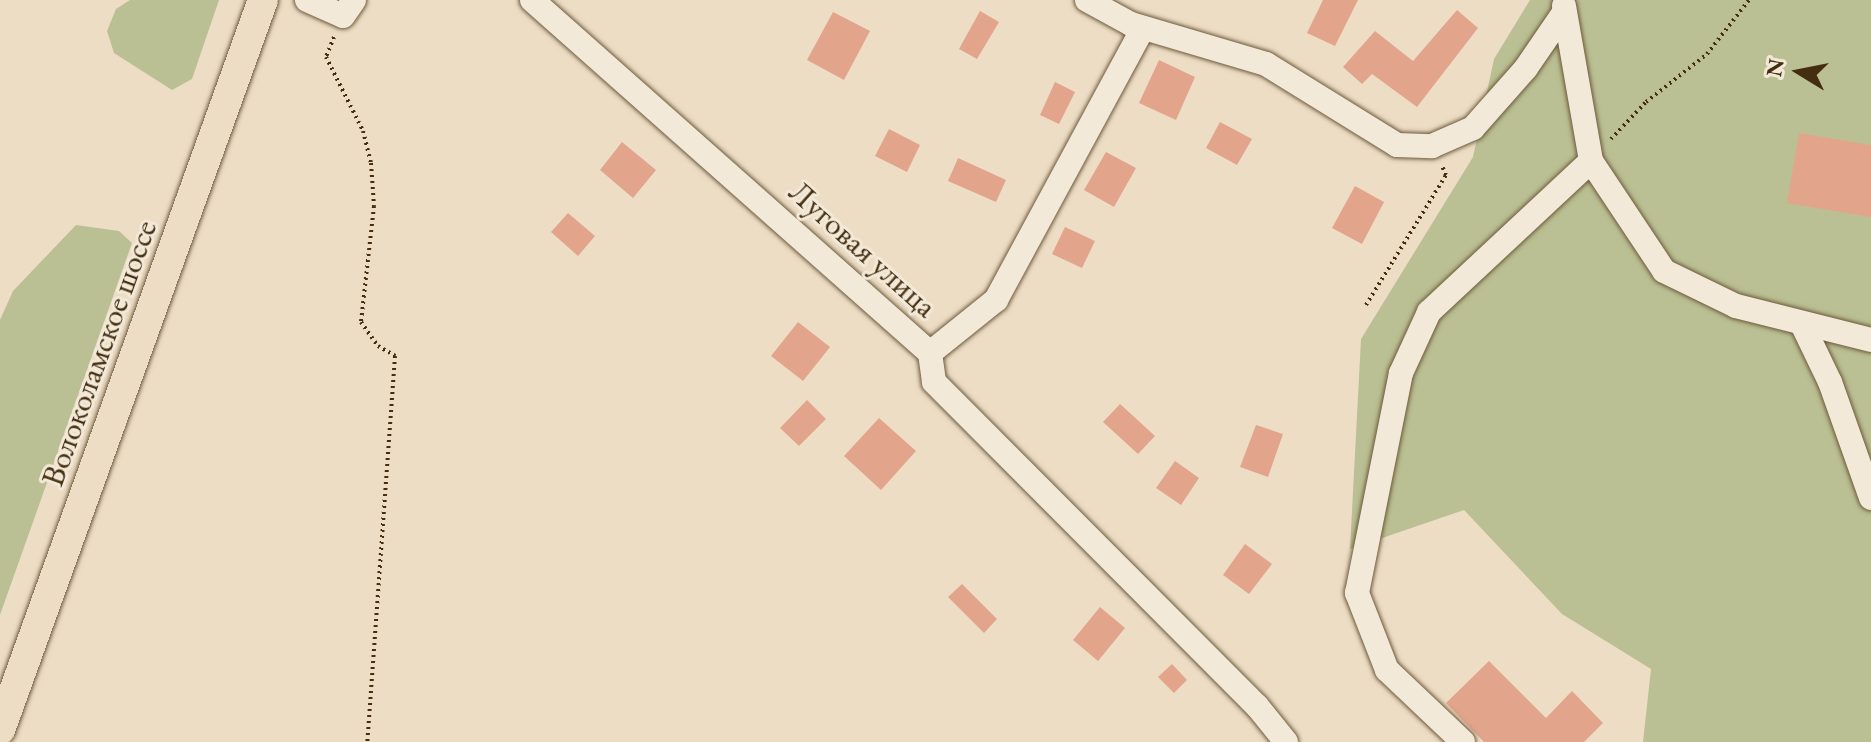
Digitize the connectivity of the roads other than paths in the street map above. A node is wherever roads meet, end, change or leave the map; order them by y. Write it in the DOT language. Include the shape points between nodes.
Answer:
graph roads {
  1 [pos="263,0"];
  2 [pos="307,0"];
  3 [pos="532,0"];
  4 [pos="1087,0"];
  5 [pos="1564,7"];
  6 [pos="348,8"];
  7 [pos="1143,28"];
  8 [pos="1591,161"];
  9 [pos="1803,326"];
  10 [pos="1871,340"];
  11 [pos="930,353"];
  12 [pos="1871,498"];
  13 [pos="0,730"];
  14 [pos="1286,742"];
  15 [pos="1463,742"];
  1 -- 13 [label="main road, Волоколамское шоссе"];
  2 -- 6 [label="street"];
  3 -- 11 [label="street, Луговая улица"];
  4 -- 7 [label="street"];
  5 -- 7 [label="street" via="1526,68 1473,128 1432,146 1397,145 1266,64"];
  5 -- 8 [label="street"];
  7 -- 11 [label="street" via="996,300"];
  8 -- 9 [label="street" via="1664,271 1736,306"];
  8 -- 15 [label="street" via="1429,312 1401,373 1357,593 1387,670"];
  9 -- 10 [label="street"];
  9 -- 12 [label="street" via="1830,382"];
  11 -- 14 [label="street, Луговая улица" via="934,382 1257,706"];
}
